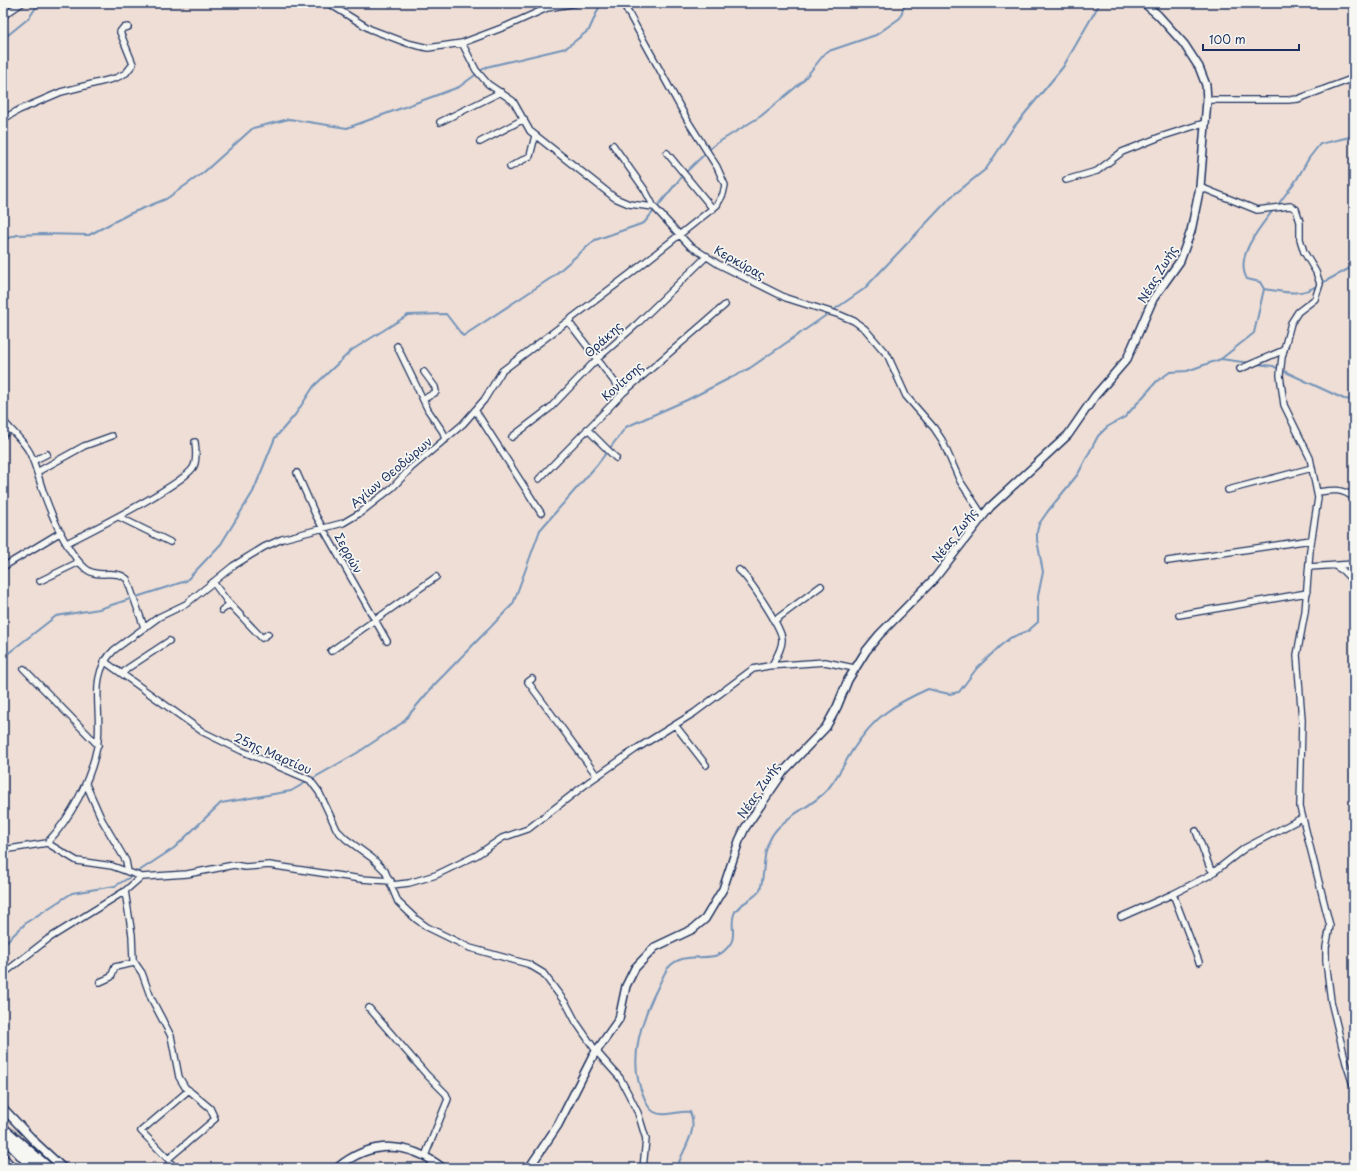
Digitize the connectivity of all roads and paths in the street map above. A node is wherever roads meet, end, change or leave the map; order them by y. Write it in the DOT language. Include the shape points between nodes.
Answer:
graph roads {
  1 [pos="22,3"];
  2 [pos="328,3"];
  3 [pos="577,3"];
  4 [pos="623,3"];
  5 [pos="1144,3"];
  6 [pos="563,4"];
  7 [pos="3,16"];
  8 [pos="128,27"];
  9 [pos="462,43"];
  10 [pos="1354,78"];
  11 [pos="501,92"];
  12 [pos="1207,100"];
  13 [pos="3,119"];
  14 [pos="524,119"];
  15 [pos="440,122"];
  16 [pos="1204,123"];
  17 [pos="535,136"];
  18 [pos="480,142"];
  19 [pos="613,145"];
  20 [pos="667,153"];
  21 [pos="510,167"];
  22 [pos="1066,180"];
  23 [pos="1200,187"];
  24 [pos="654,207"];
  25 [pos="713,209"];
  26 [pos="680,234"];
  27 [pos="707,256"];
  28 [pos="725,305"];
  29 [pos="568,321"];
  30 [pos="397,346"];
  31 [pos="1284,350"];
  32 [pos="597,359"];
  33 [pos="1240,369"];
  34 [pos="424,372"];
  35 [pos="623,394"];
  36 [pos="424,399"];
  37 [pos="475,410"];
  38 [pos="3,420"];
  39 [pos="10,429"];
  40 [pos="587,429"];
  41 [pos="3,436"];
  42 [pos="112,436"];
  43 [pos="512,437"];
  44 [pos="445,440"];
  45 [pos="195,442"];
  46 [pos="48,454"];
  47 [pos="616,458"];
  48 [pos="33,461"];
  49 [pos="1312,468"];
  50 [pos="36,472"];
  51 [pos="297,473"];
  52 [pos="539,479"];
  53 [pos="1228,490"];
  54 [pos="1318,492"];
  55 [pos="1354,498"];
  56 [pos="541,513"];
  57 [pos="119,516"];
  58 [pos="983,516"];
  59 [pos="323,528"];
  60 [pos="61,532"];
  61 [pos="1311,540"];
  62 [pos="170,542"];
  63 [pos="67,543"];
  64 [pos="1168,561"];
  65 [pos="79,562"];
  66 [pos="1354,564"];
  67 [pos="1335,566"];
  68 [pos="3,567"];
  69 [pos="1309,567"];
  70 [pos="739,570"];
  71 [pos="436,577"];
  72 [pos="40,581"];
  73 [pos="213,582"];
  74 [pos="1354,582"];
  75 [pos="821,586"];
  76 [pos="1307,593"];
  77 [pos="230,604"];
  78 [pos="222,610"];
  79 [pos="1179,616"];
  80 [pos="375,620"];
  81 [pos="774,621"];
  82 [pos="144,627"];
  83 [pos="268,634"];
  84 [pos="169,641"];
  85 [pos="387,641"];
  86 [pos="331,652"];
  87 [pos="104,661"];
  88 [pos="772,666"];
  89 [pos="854,668"];
  90 [pos="24,669"];
  91 [pos="122,674"];
  92 [pos="532,679"];
  93 [pos="676,725"];
  94 [pos="98,744"];
  95 [pos="706,765"];
  96 [pos="598,776"];
  97 [pos="86,784"];
  98 [pos="1302,818"];
  99 [pos="1196,831"];
  100 [pos="47,844"];
  101 [pos="3,850"];
  102 [pos="128,872"];
  103 [pos="1214,872"];
  104 [pos="142,877"];
  105 [pos="391,883"];
  106 [pos="125,891"];
  107 [pos="1173,894"];
  108 [pos="1121,917"];
  109 [pos="1199,962"];
  110 [pos="134,963"];
  111 [pos="3,974"];
  112 [pos="100,982"];
  113 [pos="369,1008"];
  114 [pos="596,1051"];
  115 [pos="1354,1088"];
  116 [pos="189,1090"];
  117 [pos="3,1108"];
  118 [pos="3,1129"];
  119 [pos="3,1136"];
  120 [pos="425,1156"];
  121 [pos="3,1159"];
  122 [pos="168,1159"];
  123 [pos="433,1161"];
  124 [pos="11,1168"];
  125 [pos="34,1168"];
  126 [pos="48,1168"];
  127 [pos="63,1168"];
  128 [pos="174,1168"];
  129 [pos="337,1168"];
  130 [pos="428,1168"];
  131 [pos="443,1168"];
  132 [pos="529,1168"];
  133 [pos="643,1168"];
  1 -- 7 [label="street"];
  2 -- 9 [label="street" via="360,24 407,43 428,48"];
  3 -- 6 [label="street"];
  4 -- 25 [label="street" via="722,178 725,185 723,194"];
  5 -- 12 [label="street, Νέας Ζωής" via="1191,54 1203,75"];
  6 -- 9 [label="street"];
  8 -- 13 [label="street" via="120,32 133,64 126,73 61,92"];
  9 -- 11 [label="street" via="483,78"];
  10 -- 12 [label="street" via="1298,99"];
  11 -- 14 [label="street" via="512,101"];
  11 -- 15 [label="street"];
  12 -- 16 [label="street, Νέας Ζωής"];
  14 -- 17 [label="street"];
  14 -- 18 [label="street"];
  16 -- 22 [label="street" via="1122,152 1097,171"];
  16 -- 23 [label="street, Νέας Ζωής"];
  17 -- 21 [label="street" via="530,156"];
  17 -- 24 [label="street" via="615,198 628,204"];
  19 -- 24 [label="street, Κερκύρας"];
  20 -- 25 [label="street"];
  23 -- 31 [label="street" via="1253,209 1271,210 1290,206 1298,212 1304,252 1320,284 1315,299 1294,317"];
  23 -- 58 [label="street, Νέας Ζωής" via="1194,219 1183,254 1153,299 1127,359 1095,396 1064,440"];
  24 -- 26 [label="street, Κερκύρας"];
  25 -- 26 [label="street, Αγίων Θεοδώρων"];
  26 -- 27 [label="street, Κερκύρας" via="690,245"];
  26 -- 29 [label="street, Αγίων Θεοδώρων"];
  27 -- 32 [label="street, Θράκης"];
  27 -- 58 [label="street, Κερκύρας" via="749,281 786,298 840,315 865,329 888,356 906,396 942,440 960,482"];
  28 -- 35 [label="street, Κονίτσης"];
  29 -- 32 [label="street"];
  29 -- 37 [label="street, Αγίων Θεοδώρων" via="502,371"];
  30 -- 36 [label="street"];
  31 -- 33 [label="street"];
  31 -- 49 [label="street" via="1280,375 1282,399"];
  32 -- 35 [label="street"];
  32 -- 43 [label="street, Θράκης" via="544,412"];
  34 -- 36 [label="street" via="436,392"];
  35 -- 40 [label="street, Κονίτσης"];
  36 -- 44 [label="street"];
  37 -- 44 [label="street, Αγίων Θεοδώρων"];
  37 -- 56 [label="street"];
  38 -- 39 [label="street"];
  39 -- 41 [label="street"];
  39 -- 48 [label="street" via="27,448"];
  40 -- 47 [label="street"];
  40 -- 52 [label="street, Κονίτσης"];
  42 -- 50 [label="street" via="84,446"];
  44 -- 59 [label="street, Αγίων Θεοδώρων" via="360,513 343,523"];
  45 -- 57 [label="street" via="196,461 190,473"];
  46 -- 48 [label="street"];
  48 -- 50 [label="street"];
  49 -- 53 [label="street"];
  49 -- 54 [label="street"];
  50 -- 60 [label="street"];
  51 -- 59 [label="street, Σερρών"];
  54 -- 55 [label="street" via="1338,490"];
  54 -- 61 [label="street" via="1317,514"];
  57 -- 62 [label="street"];
  57 -- 63 [label="street"];
  58 -- 89 [label="street, Νέας Ζωής" via="935,578 879,635"];
  59 -- 73 [label="street, Αγίων Θεοδώρων" via="273,542 233,566"];
  59 -- 80 [label="street, Σερρών"];
  60 -- 63 [label="street"];
  60 -- 68 [label="street"];
  61 -- 64 [label="street"];
  61 -- 69 [label="street"];
  63 -- 65 [label="street"];
  65 -- 72 [label="street"];
  65 -- 82 [label="street" via="92,573 117,573 128,579"];
  66 -- 67 [label="street"];
  67 -- 69 [label="street"];
  67 -- 74 [label="street"];
  69 -- 76 [label="street"];
  70 -- 81 [label="street"];
  71 -- 80 [label="street"];
  73 -- 77 [label="street"];
  73 -- 82 [label="street, Αγίων Θεοδώρων" via="186,604 158,617"];
  75 -- 81 [label="street"];
  76 -- 79 [label="street"];
  76 -- 98 [label="street" via="1297,661 1302,720"];
  77 -- 78 [label="street"];
  77 -- 83 [label="street" via="262,638"];
  80 -- 85 [label="street, Σερρών"];
  80 -- 86 [label="street"];
  81 -- 88 [label="street" via="782,639 781,648"];
  82 -- 87 [label="street, Αγίων Θεοδώρων"];
  84 -- 91 [label="street"];
  87 -- 91 [label="street, 25ης Μαρτίου"];
  87 -- 94 [label="street, Αγίων Θεοδώρων" via="98,680"];
  88 -- 89 [label="street" via="825,662"];
  88 -- 93 [label="street" via="760,667 745,674"];
  89 -- 114 [label="street, Νέας Ζωής" via="826,728 795,757 745,828 726,884 712,909 698,925 655,947 639,963 629,980 619,1019"];
  90 -- 94 [label="street"];
  91 -- 105 [label="street, 25ης Μαρτίου" via="212,737 310,780 319,792 337,830 379,865"];
  92 -- 96 [label="street" via="528,682"];
  93 -- 95 [label="street"];
  93 -- 96 [label="street"];
  94 -- 97 [label="street, Αγίων Θεοδώρων"];
  96 -- 105 [label="street" via="528,829 502,838 477,855 436,875 409,883"];
  97 -- 100 [label="street, Αγίων Θεοδώρων" via="61,827"];
  97 -- 102 [label="street" via="102,820 126,861"];
  98 -- 103 [label="street" via="1245,848"];
  98 -- 115 [label="street" via="1330,926 1326,961 1331,1002"];
  99 -- 103 [label="street" via="1210,868"];
  100 -- 101 [label="street"];
  100 -- 102 [label="street" via="77,861 112,866"];
  102 -- 104 [label="street"];
  103 -- 107 [label="street"];
  104 -- 105 [label="street" via="187,874 234,866 269,865"];
  104 -- 106 [label="street"];
  105 -- 114 [label="street, 25ης Μαρτίου" via="398,902 427,927 470,948 510,958 537,969 567,1005"];
  106 -- 110 [label="street"];
  106 -- 111 [label="street" via="54,934"];
  107 -- 108 [label="street"];
  107 -- 109 [label="street"];
  110 -- 112 [label="street" via="115,967 111,977"];
  110 -- 116 [label="street" via="142,973 151,998 171,1036 179,1077"];
  113 -- 120 [label="street" via="448,1099"];
  114 -- 132 [label="street, Νέας Ζωής" via="558,1125"];
  114 -- 133 [label="street, 25ης Μαρτίου" via="620,1078 638,1113 646,1139"];
  116 -- 122 [label="street" via="210,1108 216,1119"];
  116 -- 122 [label="street" via="141,1129 141,1133"];
  117 -- 127 [label="street" via="31,1139"];
  118 -- 126 [label="highway"];
  119 -- 125 [label="highway"];
  120 -- 123 [label="street"];
  120 -- 129 [label="street" via="400,1148 373,1148 350,1158"];
  121 -- 124 [label="highway"];
  122 -- 128 [label="street"];
  123 -- 130 [label="street"];
  123 -- 131 [label="street"];
}
